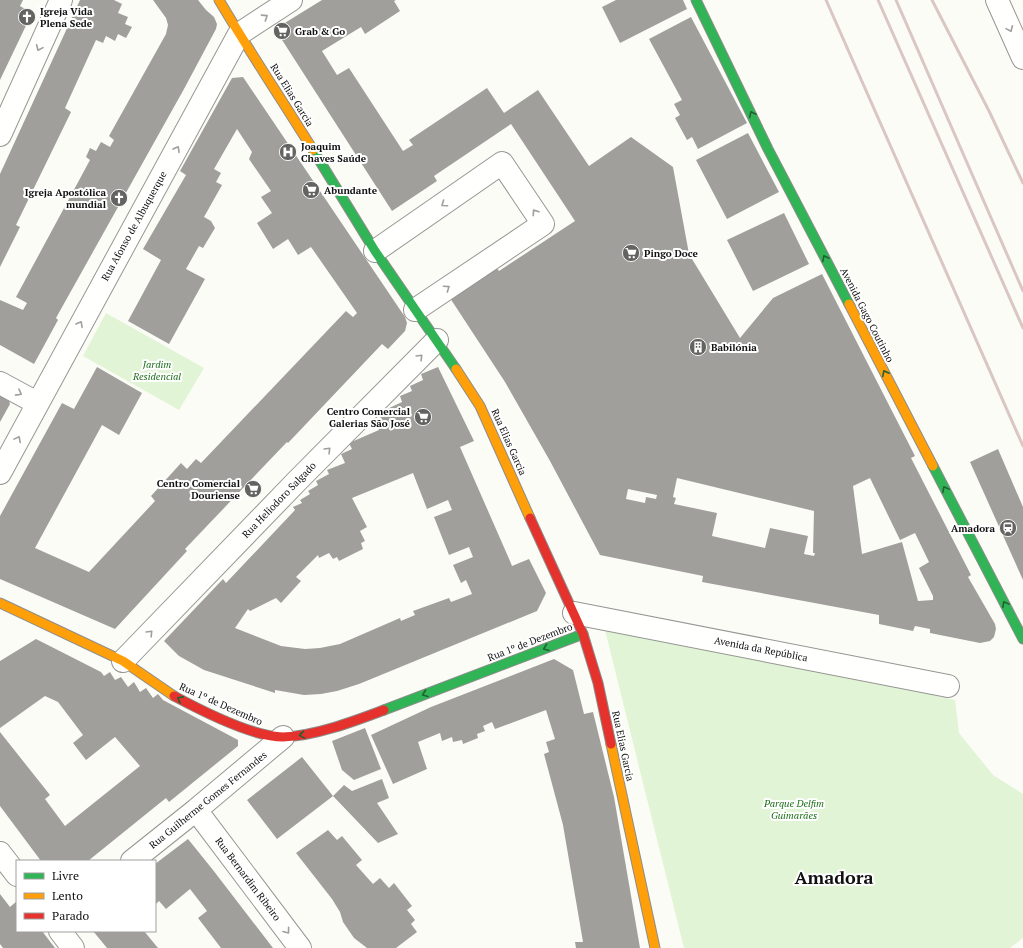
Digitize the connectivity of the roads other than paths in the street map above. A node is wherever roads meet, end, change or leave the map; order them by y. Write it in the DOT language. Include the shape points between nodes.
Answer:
graph roads {
  1 [pos="61,0"];
  2 [pos="219,0"];
  3 [pos="291,0"];
  4 [pos="696,0"];
  5 [pos="997,0"];
  6 [pos="239,34"];
  7 [pos="1023,58"];
  8 [pos="0,135"];
  9 [pos="375,251"];
  10 [pos="415,310"];
  11 [pos="437,340"];
  12 [pos="0,383"];
  13 [pos="37,403"];
  14 [pos="0,473"];
  15 [pos="1,607"];
  16 [pos="574,613"];
  17 [pos="583,634"];
  18 [pos="1023,639"];
  19 [pos="123,661"];
  20 [pos="948,686"];
  21 [pos="283,737"];
  22 [pos="196,810"];
  23 [pos="0,852"];
  24 [pos="133,860"];
  25 [pos="16,874"];
  26 [pos="61,932"];
  27 [pos="73,948"];
  28 [pos="300,948"];
  29 [pos="655,948"];
  1 -- 8 [label="street, one-way"];
  2 -- 6 [label="street, Rua Elias Garcia"];
  6 -- 3 [label="street, Rua Afonso de Albuquerque, one-way"];
  18 -- 4 [label="street, Avenida Gago Coutinho, one-way" via="768,149"];
  5 -- 7 [label="street, one-way"];
  6 -- 9 [label="street, Rua Elias Garcia"];
  13 -- 6 [label="street, Rua Afonso de Albuquerque, one-way"];
  9 -- 10 [label="street, Rua Elias Garcia"];
  10 -- 9 [label="street, one-way" via="543,224 502,163"];
  10 -- 11 [label="street, Rua Elias Garcia"];
  11 -- 16 [label="street, Rua Elias Garcia" via="480,406"];
  19 -- 11 [label="street, Rua Heliodoro Salgado, one-way"];
  12 -- 13 [label="street, one-way"];
  14 -- 13 [label="street, Rua Afonso de Albuquerque, one-way"];
  15 -- 19 [label="street, Rua 1º de Dezembro"];
  16 -- 17 [label="street, Rua Elias Garcia"];
  16 -- 20 [label="street, Avenida da República"];
  17 -- 21 [label="street, Rua 1º de Dezembro, one-way" via="353,722"];
  17 -- 29 [label="street, Rua Elias Garcia" via="598,683"];
  21 -- 19 [label="street, Rua 1º de Dezembro, one-way" via="249,730 193,706 168,693"];
  21 -- 22 [label="street, Rua Guilherme Gomes Fernandes"];
  22 -- 24 [label="street, Rua Guilherme Gomes Fernandes"];
  22 -- 28 [label="street, Rua Bernardim Ribeiro, one-way"];
  23 -- 25 [label="street"];
  26 -- 27 [label="street"];
}
